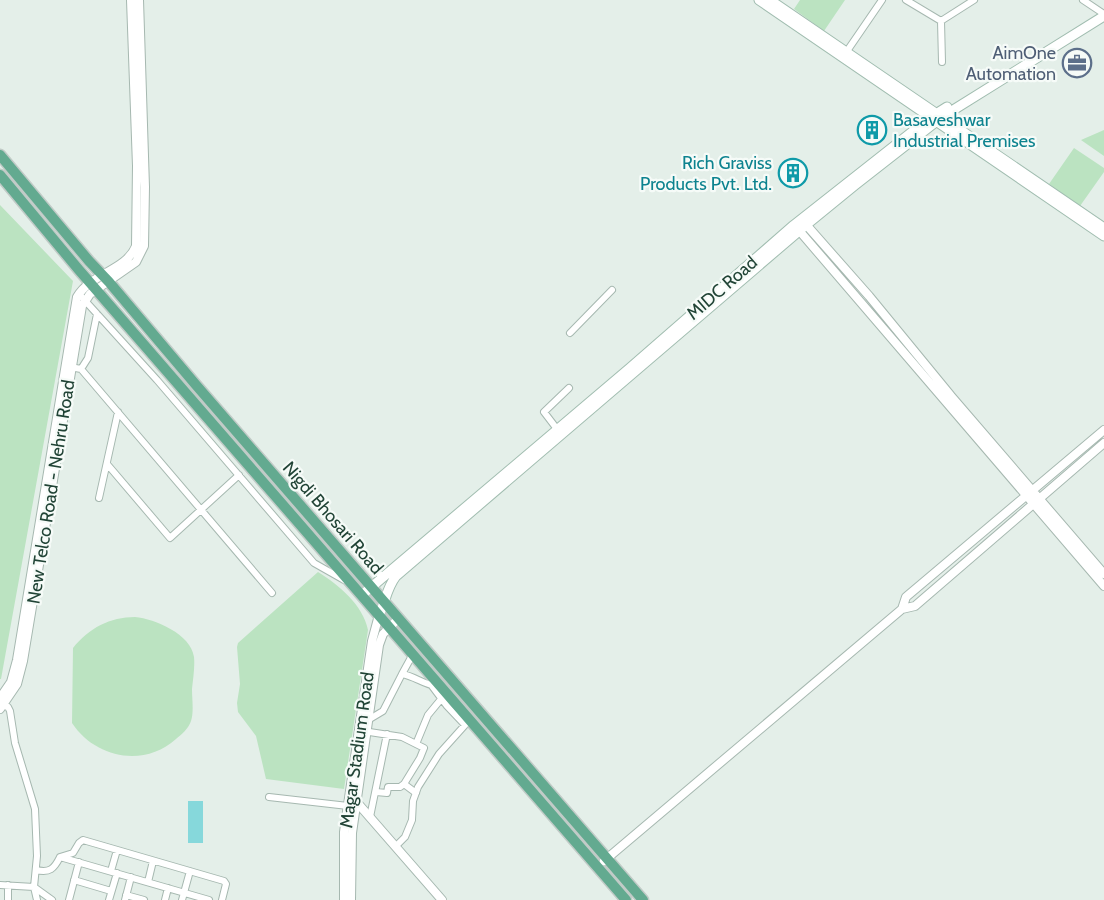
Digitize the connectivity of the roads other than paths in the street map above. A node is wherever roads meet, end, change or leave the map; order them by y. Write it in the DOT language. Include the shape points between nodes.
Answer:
graph roads {
  1 [pos="131,0"];
  2 [pos="139,0"];
  3 [pos="759,0"];
  4 [pos="882,0"];
  5 [pos="906,0"];
  6 [pos="974,0"];
  7 [pos="1083,0"];
  8 [pos="773,2"];
  9 [pos="1103,13"];
  10 [pos="940,21"];
  11 [pos="845,55"];
  12 [pos="942,62"];
  13 [pos="936,117"];
  14 [pos="0,155"];
  15 [pos="0,175"];
  16 [pos="800,225"];
  17 [pos="1104,228"];
  18 [pos="1104,236"];
  19 [pos="105,278"];
  20 [pos="94,286"];
  21 [pos="612,290"];
  22 [pos="82,297"];
  23 [pos="97,314"];
  24 [pos="570,333"];
  25 [pos="69,367"];
  26 [pos="81,369"];
  27 [pos="167,371"];
  28 [pos="157,380"];
  29 [pos="569,388"];
  30 [pos="595,402"];
  31 [pos="118,412"];
  32 [pos="556,429"];
  33 [pos="1104,430"];
  34 [pos="1104,443"];
  35 [pos="107,464"];
  36 [pos="239,475"];
  37 [pos="1029,494"];
  38 [pos="99,498"];
  39 [pos="1036,501"];
  40 [pos="201,509"];
  41 [pos="355,545"];
  42 [pos="1104,574"];
  43 [pos="382,577"];
  44 [pos="352,584"];
  45 [pos="1104,586"];
  46 [pos="372,587"];
  47 [pos="272,593"];
  48 [pos="362,596"];
  49 [pos="385,603"];
  50 [pos="902,609"];
  51 [pos="379,615"];
  52 [pos="399,618"];
  53 [pos="389,627"];
  54 [pos="412,654"];
  55 [pos="402,674"];
  56 [pos="436,686"];
  57 [pos="442,698"];
  58 [pos="1,705"];
  59 [pos="368,720"];
  60 [pos="363,731"];
  61 [pos="387,734"];
  62 [pos="416,744"];
  63 [pos="424,748"];
  64 [pos="438,756"];
  65 [pos="404,784"];
  66 [pos="376,792"];
  67 [pos="416,793"];
  68 [pos="350,794"];
  69 [pos="269,797"];
  70 [pos="356,801"];
  71 [pos="348,806"];
  72 [pos="370,818"];
  73 [pos="396,846"];
  74 [pos="117,850"];
  75 [pos="60,857"];
  76 [pos="607,858"];
  77 [pos="153,861"];
  78 [pos="79,862"];
  79 [pos="597,866"];
  80 [pos="36,870"];
  81 [pos="190,871"];
  82 [pos="114,872"];
  83 [pos="131,877"];
  84 [pos="74,880"];
  85 [pos="148,882"];
  86 [pos="0,885"];
  87 [pos="8,885"];
  88 [pos="34,887"];
  89 [pos="168,888"];
  90 [pos="111,891"];
  91 [pos="183,896"];
  92 [pos="125,898"];
  93 [pos="8,900"];
  94 [pos="37,900"];
  95 [pos="52,900"];
  96 [pos="69,900"];
  97 [pos="109,900"];
  98 [pos="144,900"];
  99 [pos="165,900"];
  100 [pos="209,900"];
  101 [pos="222,900"];
  102 [pos="344,900"];
  103 [pos="351,900"];
  104 [pos="442,900"];
  105 [pos="626,900"];
  106 [pos="643,900"];
  1 -- 19 [label="street" via="138,166 136,246 130,257"];
  2 -- 19 [label="street" via="145,238 135,262"];
  3 -- 8 [label="main road"];
  4 -- 11 [label="street"];
  5 -- 10 [label="street"];
  6 -- 10 [label="street"];
  7 -- 9 [label="street"];
  8 -- 11 [label="main road"];
  9 -- 13 [label="main road"];
  10 -- 12 [label="street"];
  11 -- 13 [label="main road"];
  13 -- 16 [label="main road"];
  13 -- 17 [label="main road"];
  13 -- 18 [label="main road"];
  14 -- 19 [label="main road, Nigdi Bhosari Road"];
  15 -- 20 [label="main road, Nigdi Bhosari Road"];
  16 -- 30 [label="main road"];
  16 -- 37 [label="street"];
  19 -- 20 [label="street"];
  19 -- 46 [label="main road, Nigdi Bhosari Road"];
  20 -- 22 [label="street"];
  20 -- 27 [label="main road, Nigdi Bhosari Road"];
  21 -- 24 [label="street"];
  22 -- 23 [label="street"];
  22 -- 25 [label="street, New Telco Road - Nehru Road" via="76,304"];
  23 -- 26 [label="street" via="88,358"];
  23 -- 28 [label="street"];
  25 -- 26 [label="street"];
  25 -- 58 [label="street, New Telco Road - Nehru Road" via="17,660"];
  26 -- 31 [label="street"];
  27 -- 28 [label="street"];
  27 -- 44 [label="main road, Nigdi Bhosari Road"];
  28 -- 36 [label="street"];
  29 -- 32 [label="street" via="544,412"];
  30 -- 32 [label="main road"];
  30 -- 49 [label="main road, Magar Stadium Road" via="396,576"];
  31 -- 35 [label="street"];
  31 -- 40 [label="street"];
  32 -- 43 [label="main road"];
  33 -- 37 [label="street"];
  34 -- 39 [label="street"];
  35 -- 38 [label="street"];
  35 -- 40 [label="street" via="170,538"];
  36 -- 40 [label="street"];
  36 -- 44 [label="street" via="314,563"];
  37 -- 39 [label="street"];
  37 -- 50 [label="street" via="906,597"];
  39 -- 42 [label="street"];
  39 -- 45 [label="street"];
  39 -- 50 [label="street" via="915,606"];
  40 -- 47 [label="street"];
  41 -- 43 [label="street"];
  43 -- 46 [label="main road"];
  44 -- 48 [label="main road, Nigdi Bhosari Road"];
  46 -- 48 [label="main road"];
  46 -- 49 [label="main road, Nigdi Bhosari Road"];
  48 -- 51 [label="main road, Nigdi Bhosari Road"];
  49 -- 51 [label="main road, Magar Stadium Road"];
  49 -- 52 [label="main road, Nigdi Bhosari Road"];
  50 -- 76 [label="street"];
  51 -- 53 [label="main road, Nigdi Bhosari Road"];
  51 -- 60 [label="street, Magar Stadium Road" via="372,641"];
  52 -- 53 [label="street, Magar Stadium Road"];
  52 -- 76 [label="main road, Nigdi Bhosari Road"];
  53 -- 54 [label="main road, Nigdi Bhosari Road"];
  53 -- 59 [label="street, Magar Stadium Road" via="379,645"];
  54 -- 55 [label="street"];
  54 -- 56 [label="main road, Nigdi Bhosari Road"];
  55 -- 56 [label="street"];
  55 -- 59 [label="street" via="383,711"];
  56 -- 57 [label="street"];
  56 -- 79 [label="main road, Nigdi Bhosari Road"];
  57 -- 62 [label="street" via="428,715"];
  57 -- 64 [label="street" via="465,725"];
  58 -- 80 [label="street" via="10,711 15,743 35,809"];
  59 -- 60 [label="street, Magar Stadium Road"];
  60 -- 61 [label="street"];
  60 -- 68 [label="street, Magar Stadium Road"];
  60 -- 70 [label="street, Magar Stadium Road"];
  61 -- 62 [label="street"];
  61 -- 66 [label="street"];
  62 -- 63 [label="street"];
  63 -- 64 [label="street"];
  63 -- 65 [label="street"];
  64 -- 67 [label="street"];
  65 -- 66 [label="street" via="388,788 387,793"];
  65 -- 67 [label="street"];
  66 -- 72 [label="street"];
  67 -- 73 [label="street" via="412,820"];
  68 -- 70 [label="street"];
  68 -- 71 [label="street, Magar Stadium Road"];
  69 -- 71 [label="street"];
  70 -- 72 [label="street"];
  70 -- 103 [label="street, Magar Stadium Road"];
  71 -- 102 [label="street, Magar Stadium Road" via="343,844"];
  72 -- 73 [label="street"];
  73 -- 104 [label="street"];
  74 -- 75 [label="street" via="81,841 75,852"];
  74 -- 77 [label="street"];
  74 -- 82 [label="street"];
  75 -- 78 [label="street"];
  75 -- 80 [label="street" via="55,868 47,872"];
  76 -- 79 [label="street"];
  76 -- 106 [label="main road, Nigdi Bhosari Road"];
  77 -- 81 [label="street"];
  77 -- 85 [label="street"];
  78 -- 82 [label="street"];
  78 -- 84 [label="street"];
  79 -- 105 [label="main road, Nigdi Bhosari Road"];
  80 -- 88 [label="street"];
  81 -- 91 [label="street"];
  81 -- 101 [label="street" via="225,882"];
  82 -- 83 [label="street"];
  82 -- 90 [label="street"];
  83 -- 85 [label="street"];
  83 -- 92 [label="street"];
  84 -- 90 [label="street"];
  84 -- 96 [label="street"];
  85 -- 89 [label="street"];
  86 -- 87 [label="street"];
  87 -- 88 [label="street"];
  87 -- 93 [label="street"];
  88 -- 94 [label="street"];
  88 -- 95 [label="street"];
  89 -- 91 [label="street"];
  89 -- 99 [label="street"];
  90 -- 97 [label="street"];
  91 -- 100 [label="street"];
  92 -- 98 [label="street"];
}
